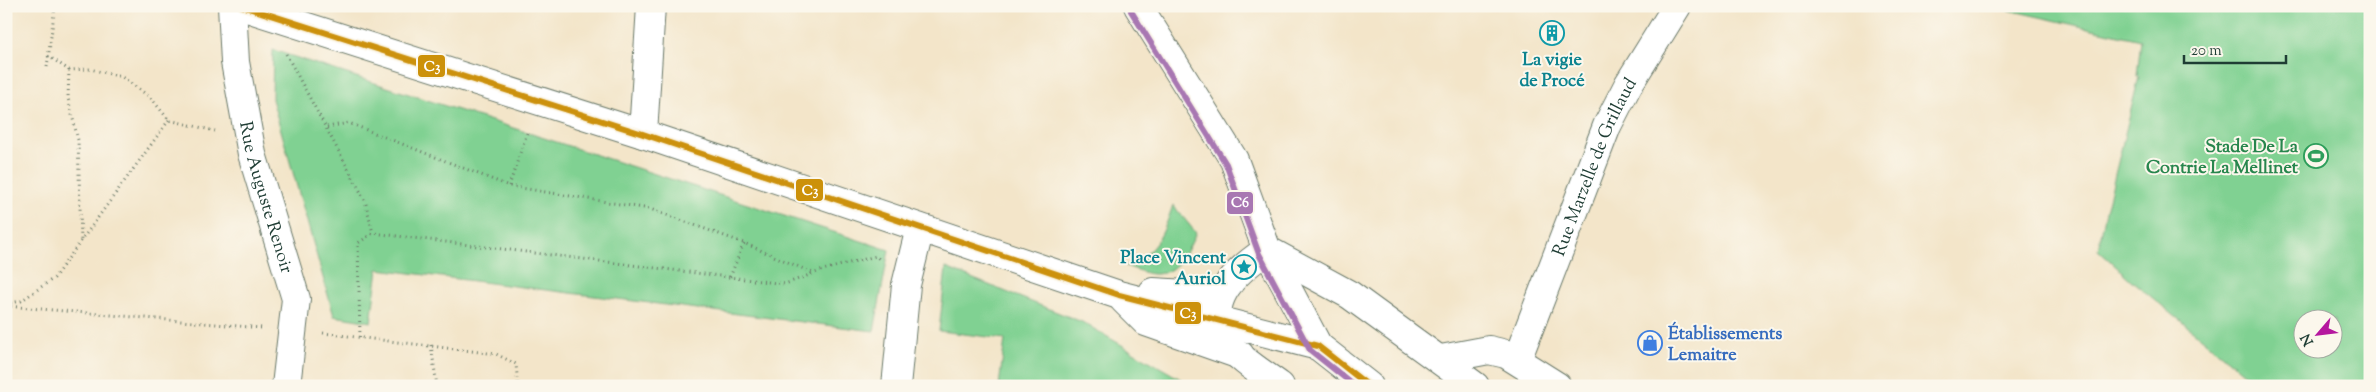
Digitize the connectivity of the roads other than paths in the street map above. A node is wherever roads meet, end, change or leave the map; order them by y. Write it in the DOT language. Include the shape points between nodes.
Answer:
graph roads {
  1 [pos="232,6"];
  2 [pos="241,6"];
  3 [pos="651,6"];
  4 [pos="1138,6"];
  5 [pos="1677,6"];
  6 [pos="644,134"];
  7 [pos="920,228"];
  8 [pos="1267,250"];
  9 [pos="1119,296"];
  10 [pos="1218,308"];
  11 [pos="1318,346"];
  12 [pos="1522,348"];
  13 [pos="1240,355"];
  14 [pos="1442,359"];
  15 [pos="286,386"];
  16 [pos="896,386"];
  17 [pos="1280,386"];
  18 [pos="1369,386"];
  19 [pos="1475,386"];
  20 [pos="1557,386"];
  1 -- 15 [label="street, Rue Auguste Renoir" via="235,62 248,134 296,300"];
  2 -- 6 [label="street"];
  3 -- 6 [label="street"];
  4 -- 8 [label="street" via="1234,160"];
  5 -- 12 [label="street, Rue Marzelle de Grillaud" via="1628,85 1607,126"];
  6 -- 7 [label="street"];
  7 -- 9 [label="street"];
  7 -- 16 [label="street" via="906,285"];
  8 -- 10 [label="street" via="1235,275"];
  8 -- 11 [label="street"];
  8 -- 14 [label="street" via="1350,295"];
  9 -- 10 [label="street" via="1161,290"];
  9 -- 13 [label="street" via="1146,322"];
  10 -- 11 [label="street"];
  10 -- 13 [label="street" via="1229,345"];
  11 -- 18 [label="street"];
  12 -- 14 [label="street" via="1489,350"];
  12 -- 20 [label="street"];
  13 -- 17 [label="street"];
  14 -- 19 [label="street"];
}
